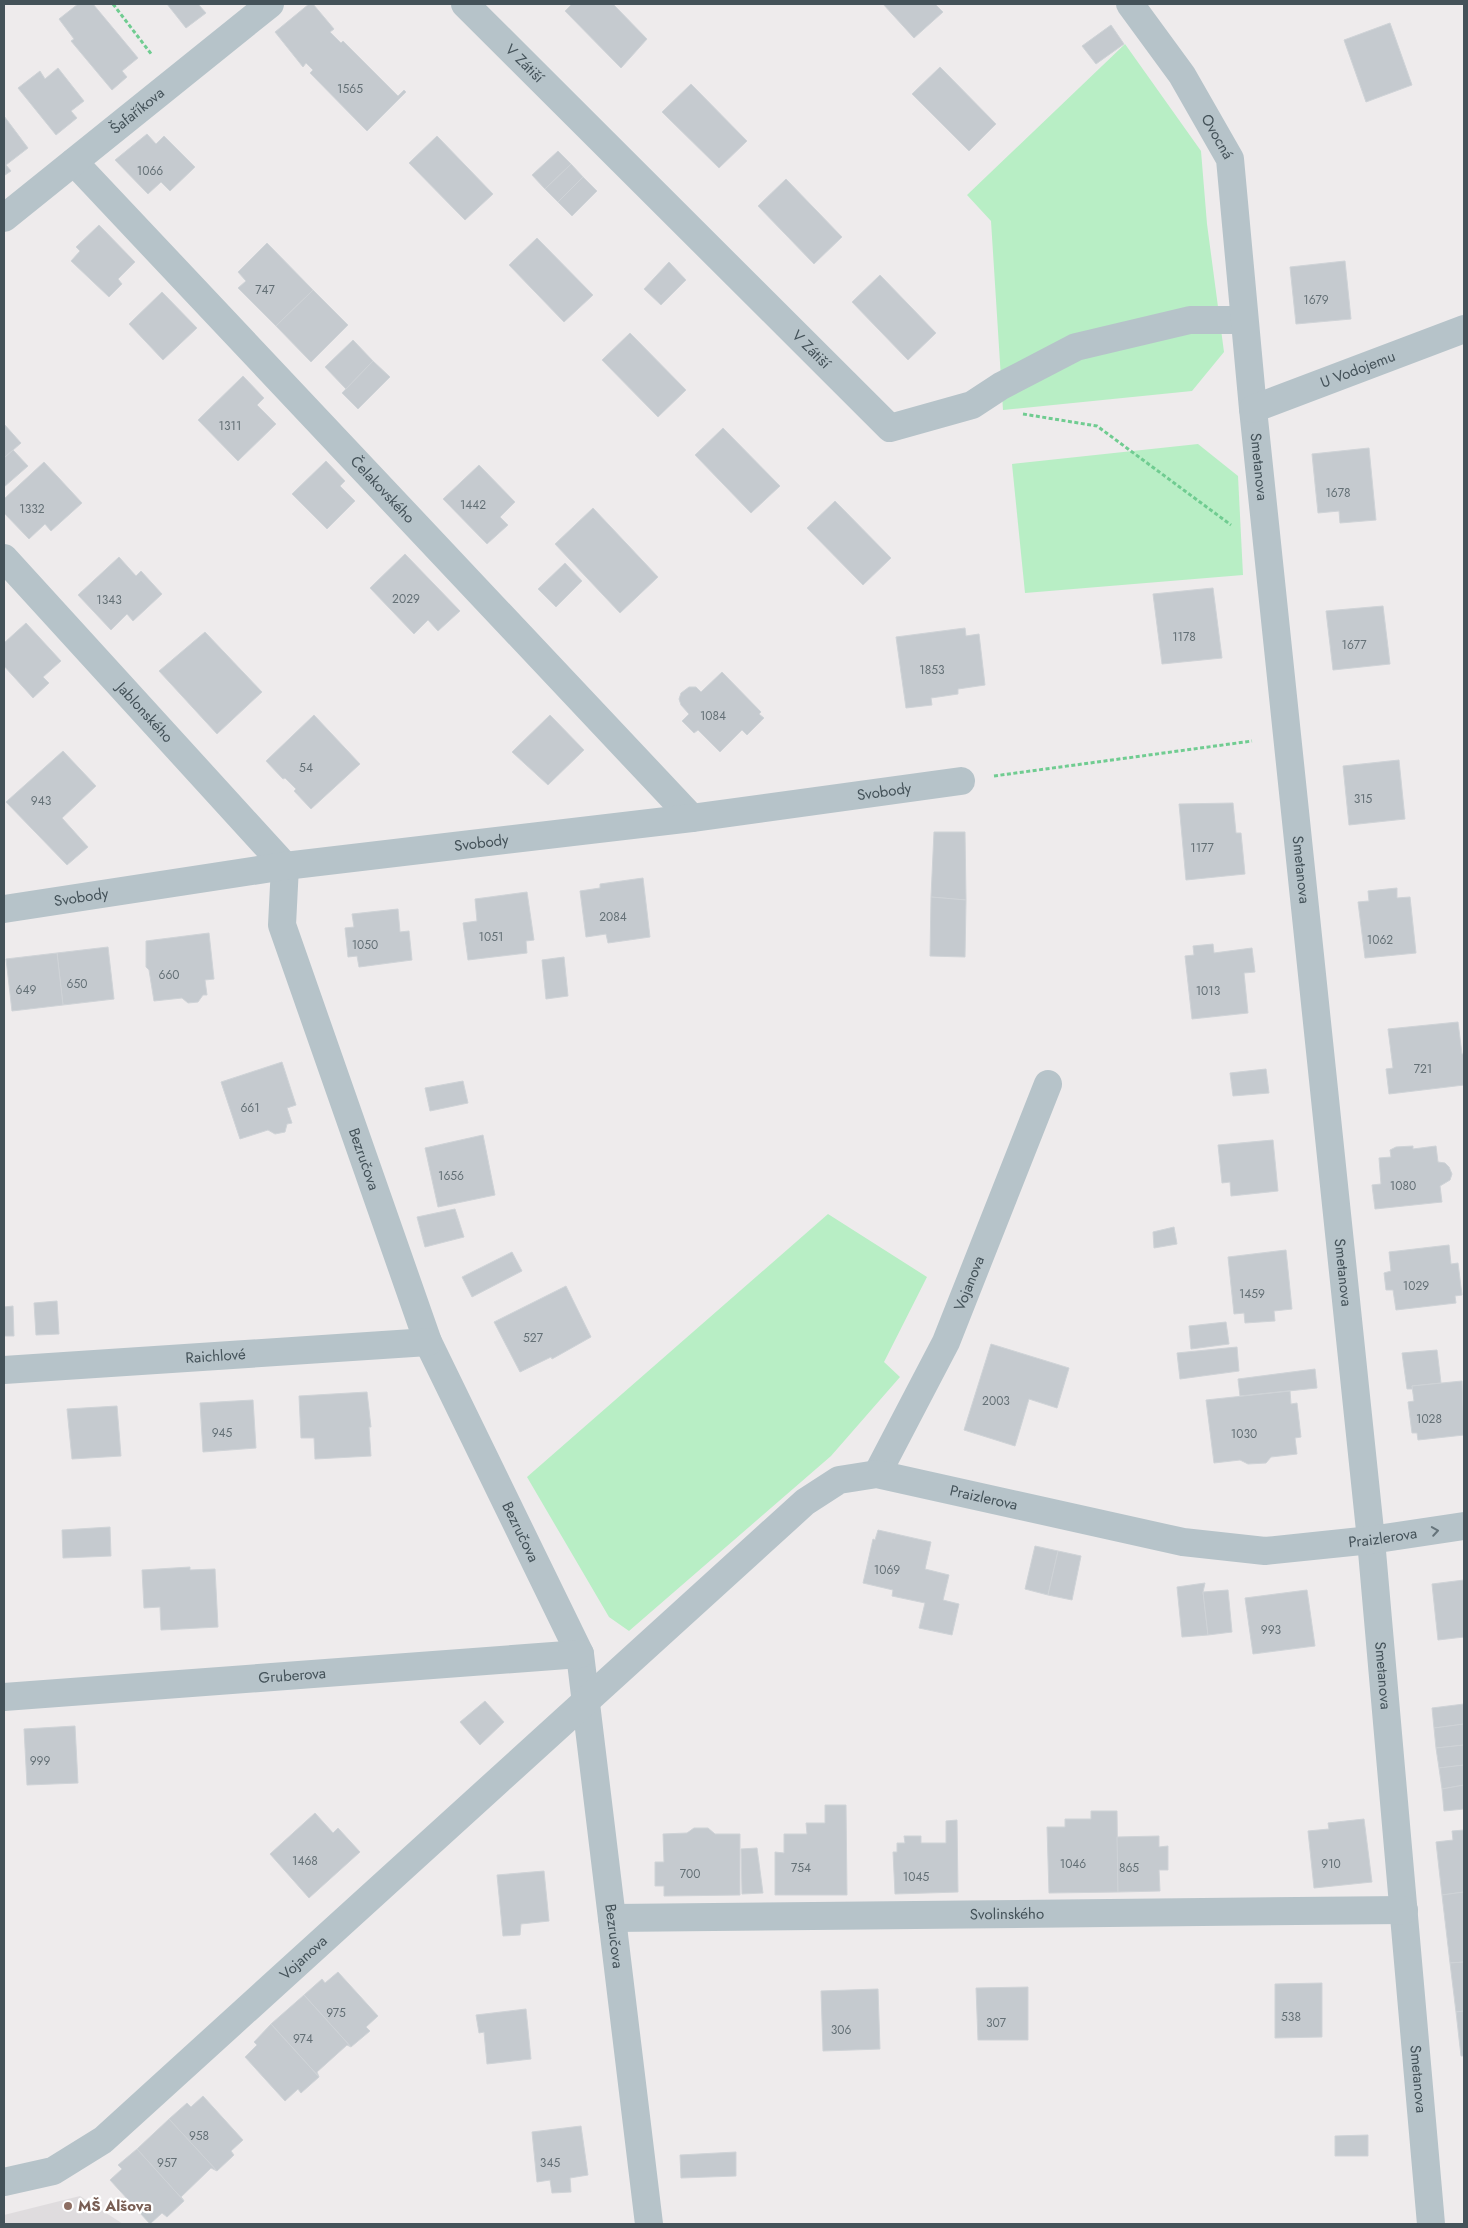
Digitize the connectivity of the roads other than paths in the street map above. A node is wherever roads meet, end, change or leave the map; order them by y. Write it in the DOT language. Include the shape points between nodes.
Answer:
graph roads {
  1 [pos="270,4"];
  2 [pos="465,4"];
  3 [pos="1130,4"];
  4 [pos="74,162"];
  5 [pos="4,218"];
  6 [pos="1244,320"];
  7 [pos="1464,329"];
  8 [pos="1252,409"];
  9 [pos="4,558"];
  10 [pos="961,781"];
  11 [pos="692,818"];
  12 [pos="285,866"];
  13 [pos="4,908"];
  14 [pos="1048,1084"];
  15 [pos="428,1342"];
  16 [pos="4,1370"];
  17 [pos="877,1474"];
  18 [pos="1464,1526"];
  19 [pos="1371,1540"];
  20 [pos="580,1654"];
  21 [pos="4,1697"];
  22 [pos="585,1703"];
  23 [pos="1404,1910"];
  24 [pos="612,1918"];
  25 [pos="4,2182"];
  26 [pos="649,2224"];
  27 [pos="1431,2224"];
  1 -- 4 [label="street, Šafaříkova"];
  2 -- 6 [label="street, V Zátiší" via="890,428 972,405 1076,346 1190,320"];
  3 -- 6 [label="street, Ovocná" via="1182,75 1230,159"];
  4 -- 5 [label="street, Šafaříkova"];
  4 -- 11 [label="street, Čelakovského"];
  6 -- 8 [label="street, Smetanova"];
  7 -- 8 [label="street, U Vodojemu"];
  8 -- 19 [label="street, Smetanova"];
  9 -- 12 [label="street, Jablonského"];
  10 -- 11 [label="street, Svobody"];
  11 -- 12 [label="street, Svobody"];
  12 -- 13 [label="street, Svobody"];
  12 -- 15 [label="street, Bezručova" via="282,925"];
  14 -- 17 [label="street, Vojanova" via="946,1342"];
  15 -- 16 [label="street, Raichlové"];
  15 -- 20 [label="street, Bezručova"];
  17 -- 19 [label="street, Praizlerova" via="1183,1542 1265,1551"];
  17 -- 22 [label="street, Praizlerova" via="839,1480 805,1502"];
  19 -- 18 [label="street, Praizlerova, one-way"];
  19 -- 23 [label="street, Smetanova"];
  20 -- 21 [label="street, Gruberova"];
  20 -- 22 [label="street, Bezručova"];
  22 -- 24 [label="street, Bezručova"];
  22 -- 25 [label="street, Vojanova" via="103,2140 53,2171"];
  23 -- 24 [label="street, Svolinského"];
  23 -- 27 [label="street, Smetanova"];
  24 -- 26 [label="street, Bezručova"];
}
